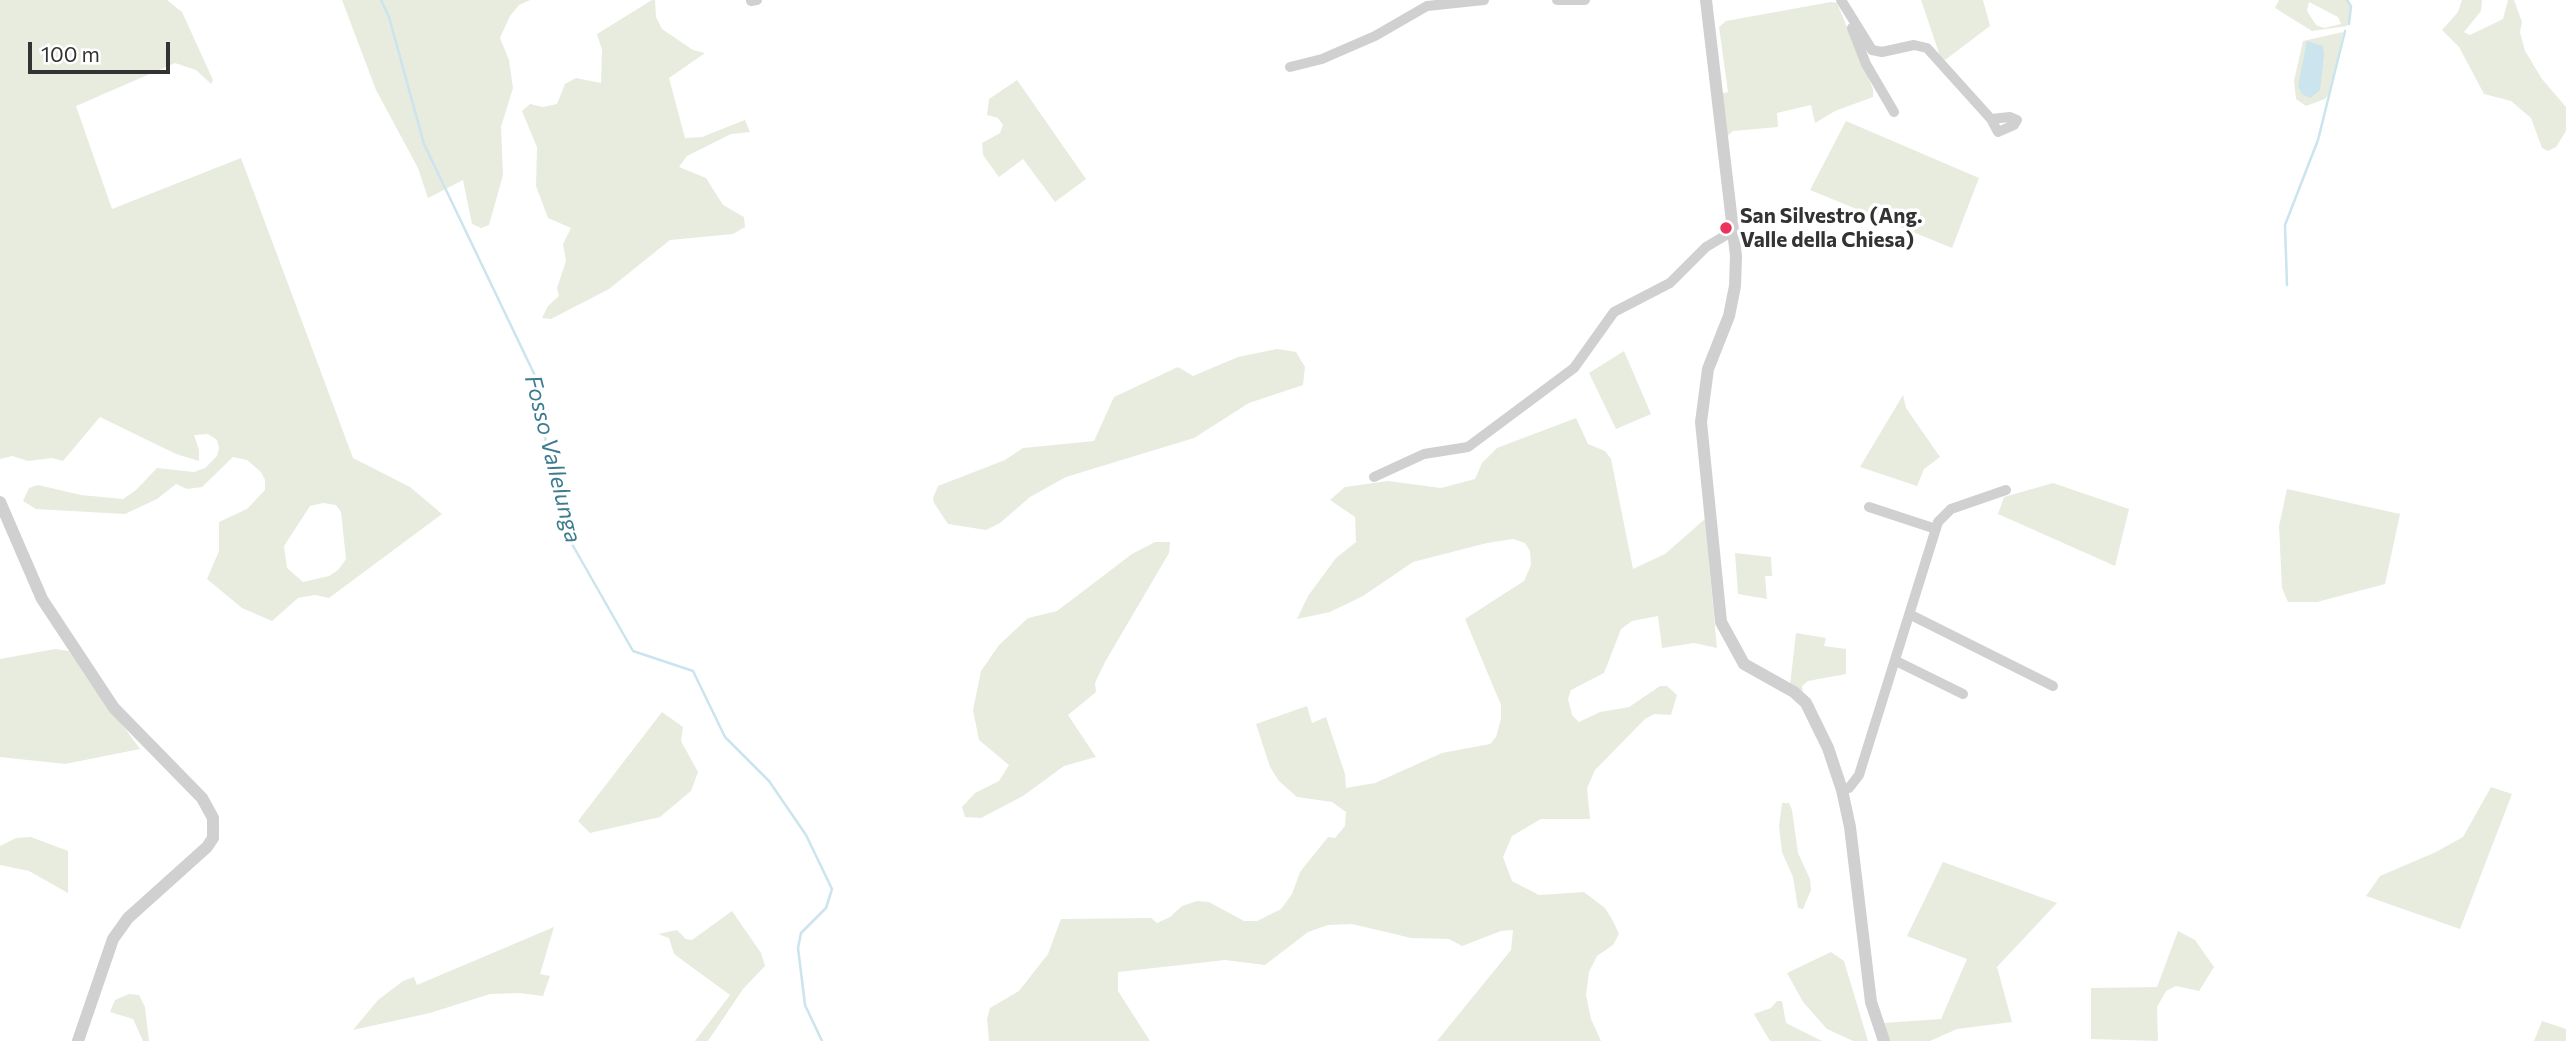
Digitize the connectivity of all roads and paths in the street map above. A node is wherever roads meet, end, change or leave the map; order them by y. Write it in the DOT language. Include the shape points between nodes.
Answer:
graph roads {
  1 [pos="1484,0"];
  2 [pos="1557,0"];
  3 [pos="1585,0"];
  4 [pos="1706,0"];
  5 [pos="1842,2"];
  6 [pos="1290,67"];
  7 [pos="1894,112"];
  8 [pos="1991,119"];
  9 [pos="1733,231"];
  10 [pos="1374,477"];
  11 [pos="2006,490"];
  12 [pos="0,502"];
  13 [pos="1869,507"];
  14 [pos="1936,528"];
  15 [pos="1911,615"];
  16 [pos="1896,661"];
  17 [pos="2053,686"];
  18 [pos="1963,694"];
  19 [pos="1842,790"];
  20 [pos="78,1041"];
  21 [pos="1884,1041"];
  1 -- 6 [label="street" via="1427,6 1366,40"];
  2 -- 3 [label="street"];
  4 -- 9 [label="street"];
  5 -- 7 [label="street" via="1867,64"];
  5 -- 8 [label="street" via="1872,50 1927,48"];
  9 -- 10 [label="street" via="1706,247 1670,283 1614,312 1574,368 1468,447 1424,454"];
  9 -- 19 [label="street" via="1735,286 1729,316 1708,369 1701,422 1721,622 1744,664 1794,692 1810,709"];
  11 -- 14 [label="street" via="1951,509"];
  12 -- 20 [label="street" via="42,599 114,708 202,798 214,818 213,838 207,847 128,918 113,939"];
  13 -- 14 [label="street"];
  14 -- 15 [label="street"];
  15 -- 16 [label="street"];
  15 -- 17 [label="street"];
  16 -- 18 [label="street"];
  16 -- 19 [label="street" via="1859,775"];
  19 -- 21 [label="street" via="1871,1002"];
}
